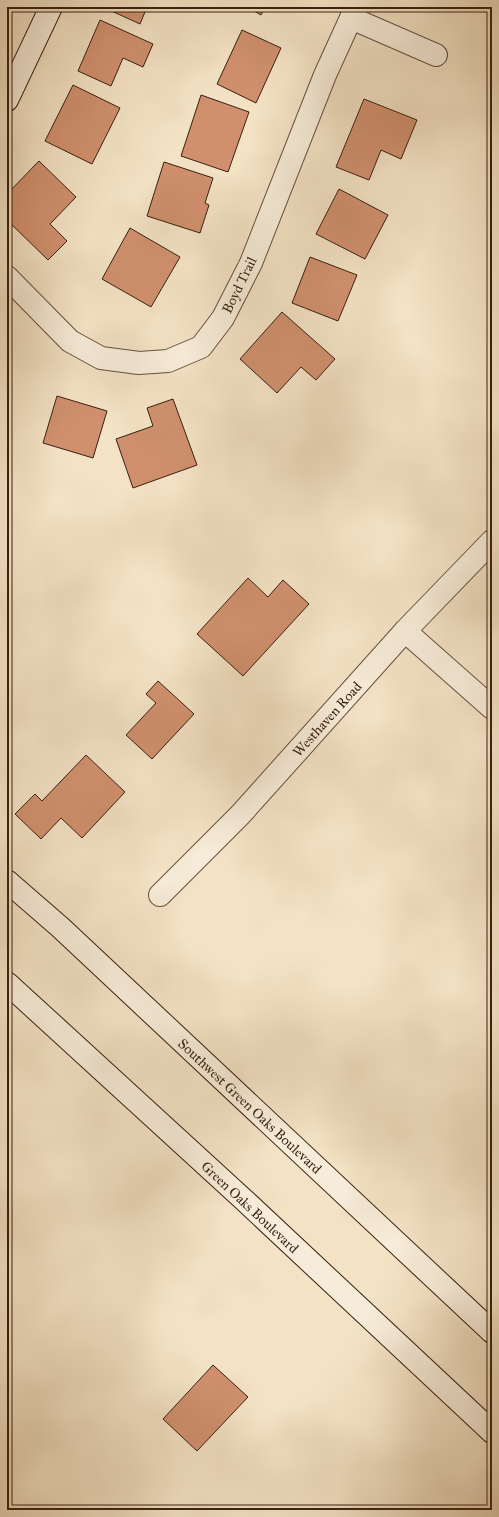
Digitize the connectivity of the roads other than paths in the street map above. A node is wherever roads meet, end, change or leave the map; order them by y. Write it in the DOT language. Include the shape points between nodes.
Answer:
graph roads {
  1 [pos="51,7"];
  2 [pos="354,13"];
  3 [pos="436,55"];
  4 [pos="7,100"];
  5 [pos="7,277"];
  6 [pos="492,541"];
  7 [pos="405,632"];
  8 [pos="492,708"];
  9 [pos="7,881"];
  10 [pos="160,895"];
  11 [pos="7,983"];
  12 [pos="492,1332"];
  13 [pos="492,1432"];
  1 -- 4 [label="street"];
  2 -- 3 [label="street"];
  2 -- 5 [label="street, Boyd Trail" via="324,75 252,263 223,318 201,347 168,361 138,363 101,358 70,341"];
  6 -- 7 [label="street, Westhaven Road"];
  7 -- 8 [label="street"];
  7 -- 10 [label="street, Westhaven Road" via="240,815"];
  9 -- 12 [label="street, Southwest Green Oaks Boulevard" via="60,927"];
  11 -- 13 [label="street, Green Oaks Boulevard"];
}
